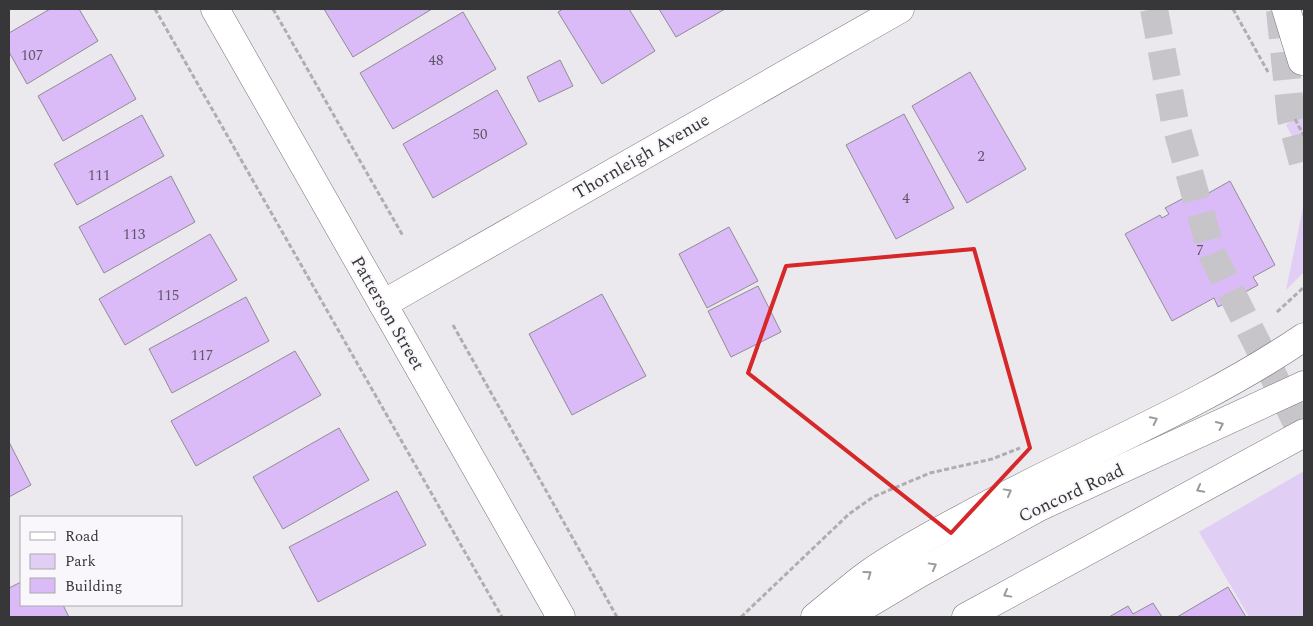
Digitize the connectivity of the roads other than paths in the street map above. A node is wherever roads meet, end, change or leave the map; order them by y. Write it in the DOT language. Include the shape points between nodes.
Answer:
graph roads {
  1 [pos="215,9"];
  2 [pos="900,9"];
  3 [pos="1286,9"];
  4 [pos="1302,61"];
  5 [pos="383,304"];
  6 [pos="1304,337"];
  7 [pos="1304,384"];
  8 [pos="1304,433"];
  9 [pos="977,615"];
  10 [pos="561,617"];
  11 [pos="815,617"];
  12 [pos="846,617"];
  1 -- 5 [label="main road, Patterson Street"];
  2 -- 5 [label="main road, Thornleigh Avenue"];
  3 -- 4 [label="main road"];
  5 -- 10 [label="main road, Patterson Street"];
  11 -- 6 [label="main road, one-way" via="868,574 930,536 1030,480 1254,369"];
  12 -- 7 [label="main road, Concord Road, one-way" via="1039,507"];
  8 -- 9 [label="main road, one-way"];
}
